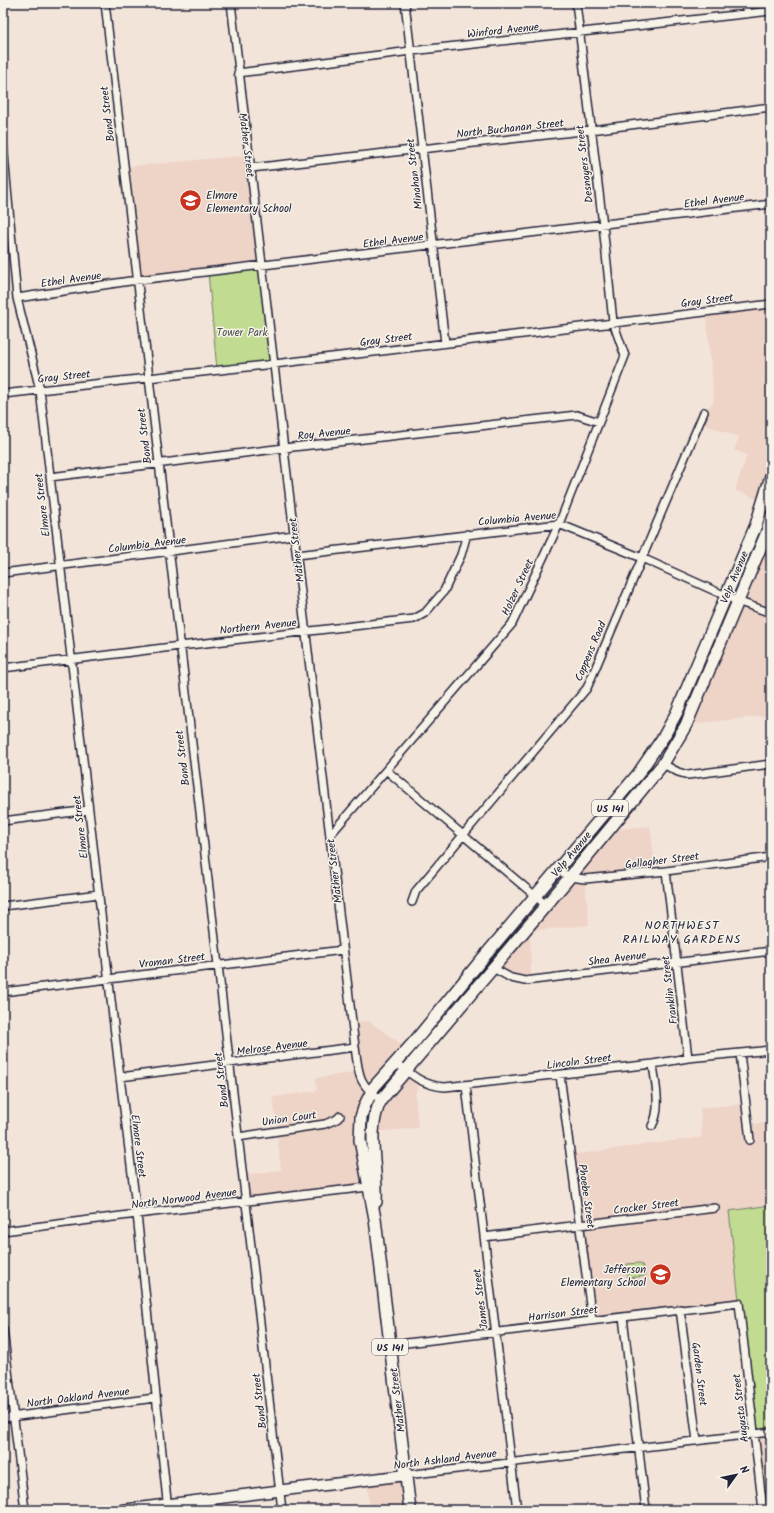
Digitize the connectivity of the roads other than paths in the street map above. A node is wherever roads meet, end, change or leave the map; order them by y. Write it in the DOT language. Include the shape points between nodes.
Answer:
graph roads {
  1 [pos="105,3"];
  2 [pos="231,3"];
  3 [pos="405,3"];
  4 [pos="576,3"];
  5 [pos="745,3"];
  6 [pos="771,11"];
  7 [pos="747,14"];
  8 [pos="580,33"];
  9 [pos="411,51"];
  10 [pos="238,73"];
  11 [pos="771,106"];
  12 [pos="591,130"];
  13 [pos="3,144"];
  14 [pos="422,148"];
  15 [pos="251,168"];
  16 [pos="771,204"];
  17 [pos="603,225"];
  18 [pos="434,246"];
  19 [pos="262,266"];
  20 [pos="137,280"];
  21 [pos="17,298"];
  22 [pos="771,304"];
  23 [pos="613,323"];
  24 [pos="445,343"];
  25 [pos="274,364"];
  26 [pos="149,378"];
  27 [pos="40,390"];
  28 [pos="3,394"];
  29 [pos="704,412"];
  30 [pos="599,422"];
  31 [pos="284,448"];
  32 [pos="159,464"];
  33 [pos="771,476"];
  34 [pos="50,478"];
  35 [pos="771,517"];
  36 [pos="559,524"];
  37 [pos="769,529"];
  38 [pos="467,534"];
  39 [pos="294,535"];
  40 [pos="169,553"];
  41 [pos="297,555"];
  42 [pos="642,558"];
  43 [pos="60,566"];
  44 [pos="3,573"];
  45 [pos="726,596"];
  46 [pos="737,601"];
  47 [pos="771,613"];
  48 [pos="306,632"];
  49 [pos="180,646"];
  50 [pos="71,659"];
  51 [pos="3,668"];
  52 [pos="663,764"];
  53 [pos="771,764"];
  54 [pos="386,770"];
  55 [pos="88,810"];
  56 [pos="3,821"];
  57 [pos="330,835"];
  58 [pos="464,835"];
  59 [pos="771,857"];
  60 [pos="558,870"];
  61 [pos="666,871"];
  62 [pos="570,877"];
  63 [pos="99,894"];
  64 [pos="536,896"];
  65 [pos="412,902"];
  66 [pos="546,905"];
  67 [pos="3,906"];
  68 [pos="343,950"];
  69 [pos="771,951"];
  70 [pos="676,962"];
  71 [pos="218,965"];
  72 [pos="493,968"];
  73 [pos="109,979"];
  74 [pos="3,992"];
  75 [pos="355,1048"];
  76 [pos="771,1050"];
  77 [pos="740,1053"];
  78 [pos="688,1058"];
  79 [pos="396,1062"];
  80 [pos="230,1064"];
  81 [pos="653,1064"];
  82 [pos="405,1070"];
  83 [pos="560,1075"];
  84 [pos="120,1077"];
  85 [pos="466,1086"];
  86 [pos="371,1092"];
  87 [pos="381,1100"];
  88 [pos="340,1116"];
  89 [pos="652,1126"];
  90 [pos="238,1136"];
  91 [pos="750,1140"];
  92 [pos="368,1187"];
  93 [pos="246,1201"];
  94 [pos="715,1208"];
  95 [pos="137,1214"];
  96 [pos="376,1219"];
  97 [pos="580,1225"];
  98 [pos="3,1231"];
  99 [pos="484,1237"];
  100 [pos="739,1303"];
  101 [pos="680,1309"];
  102 [pos="623,1317"];
  103 [pos="592,1320"];
  104 [pos="3,1329"];
  105 [pos="496,1332"];
  106 [pos="390,1345"];
  107 [pos="155,1398"];
  108 [pos="14,1416"];
  109 [pos="3,1418"];
  110 [pos="771,1432"];
  111 [pos="754,1434"];
  112 [pos="697,1441"];
  113 [pos="639,1448"];
  114 [pos="511,1463"];
  115 [pos="406,1475"];
  116 [pos="280,1491"];
  117 [pos="168,1507"];
  118 [pos="25,1510"];
  119 [pos="122,1510"];
  120 [pos="282,1510"];
  121 [pos="410,1510"];
  122 [pos="517,1510"];
  123 [pos="646,1510"];
  124 [pos="762,1510"];
  1 -- 20 [label="street, Bond Street"];
  2 -- 10 [label="street, Mather Street"];
  3 -- 9 [label="street, Minahan Street"];
  4 -- 8 [label="street, Desnoyers Street"];
  5 -- 7 [label="street"];
  6 -- 7 [label="street, Winford Avenue"];
  7 -- 8 [label="street, Winford Avenue"];
  8 -- 9 [label="street, Winford Avenue"];
  8 -- 12 [label="street, Desnoyers Street"];
  9 -- 10 [label="street, Winford Avenue"];
  9 -- 14 [label="street, Minahan Street"];
  10 -- 15 [label="street, Mather Street"];
  11 -- 12 [label="street, North Buchanan Street"];
  12 -- 14 [label="street, North Buchanan Street"];
  12 -- 17 [label="street, Desnoyers Street"];
  13 -- 21 [label="street, Elmore Street"];
  14 -- 15 [label="street, North Buchanan Street"];
  14 -- 18 [label="street, Minahan Street"];
  15 -- 19 [label="street, Mather Street"];
  16 -- 17 [label="street, Ethel Avenue"];
  17 -- 18 [label="street, Ethel Avenue"];
  17 -- 23 [label="street, Desnoyers Street"];
  18 -- 19 [label="street, Ethel Avenue"];
  18 -- 24 [label="street, Minahan Street"];
  19 -- 20 [label="street, Ethel Avenue"];
  19 -- 25 [label="street, Mather Street"];
  20 -- 21 [label="street, Ethel Avenue"];
  20 -- 26 [label="street, Bond Street"];
  21 -- 27 [label="street, Elmore Street"];
  22 -- 23 [label="street, Gray Street"];
  23 -- 24 [label="street, Gray Street"];
  23 -- 30 [label="street, Holzer Street" via="625,356"];
  24 -- 25 [label="street, Gray Street"];
  25 -- 26 [label="street, Gray Street"];
  25 -- 31 [label="street, Mather Street"];
  26 -- 27 [label="street, Gray Street"];
  26 -- 32 [label="street, Bond Street"];
  27 -- 28 [label="street, Gray Street"];
  27 -- 34 [label="street, Elmore Street"];
  29 -- 42 [label="street, Coppens Road"];
  30 -- 31 [label="street, Roy Avenue" via="577,416"];
  30 -- 36 [label="street, Holzer Street"];
  31 -- 32 [label="street, Roy Avenue"];
  31 -- 39 [label="street, Mather Street"];
  32 -- 34 [label="street, Roy Avenue"];
  32 -- 40 [label="street, Bond Street"];
  33 -- 45 [label="main road, Velp Avenue / US 141" via="756,525"];
  34 -- 43 [label="street, Elmore Street"];
  35 -- 37 [label="main road, Velp Avenue / US 141"];
  36 -- 38 [label="street, Columbia Avenue"];
  36 -- 42 [label="street, Columbia Avenue"];
  36 -- 54 [label="street, Holzer Street" via="512,624"];
  37 -- 46 [label="main road, Velp Avenue / US 141"];
  38 -- 41 [label="street, Columbia Avenue"];
  38 -- 48 [label="street, Northern Avenue" via="461,555 444,591 425,613 414,619"];
  39 -- 40 [label="street, Columbia Avenue"];
  39 -- 41 [label="street, Mather Street"];
  40 -- 43 [label="street, Columbia Avenue"];
  40 -- 49 [label="street, Bond Street"];
  41 -- 48 [label="street, Mather Street"];
  42 -- 45 [label="street, Columbia Avenue"];
  42 -- 58 [label="street, Coppens Road" via="587,688"];
  43 -- 44 [label="street, Columbia Avenue"];
  43 -- 50 [label="street, Elmore Street"];
  45 -- 46 [label="street, Columbia Avenue"];
  45 -- 60 [label="main road, Velp Avenue / US 141" via="677,712 662,740 638,774"];
  46 -- 47 [label="street, Columbia Avenue"];
  46 -- 52 [label="main road, Velp Avenue / US 141" via="686,725"];
  48 -- 49 [label="street, Northern Avenue"];
  48 -- 57 [label="street, Mather Street"];
  49 -- 50 [label="street, Northern Avenue"];
  49 -- 71 [label="street, Bond Street"];
  50 -- 51 [label="street, Northern Avenue"];
  50 -- 55 [label="street, Elmore Street"];
  52 -- 53 [label="street" via="688,775"];
  52 -- 62 [label="main road, Velp Avenue / US 141"];
  54 -- 57 [label="street, Holzer Street"];
  54 -- 58 [label="street"];
  55 -- 56 [label="street"];
  55 -- 63 [label="street, Elmore Street"];
  57 -- 68 [label="street, Mather Street"];
  58 -- 64 [label="street"];
  58 -- 65 [label="street, Coppens Road" via="416,891"];
  59 -- 61 [label="street, Gallagher Street"];
  60 -- 62 [label="street, Gallagher Street"];
  60 -- 64 [label="main road, Velp Avenue / US 141"];
  61 -- 62 [label="street, Gallagher Street" via="585,879"];
  61 -- 70 [label="street, Franklin Street"];
  62 -- 66 [label="main road, Velp Avenue / US 141"];
  63 -- 67 [label="street"];
  63 -- 73 [label="street, Elmore Street"];
  64 -- 66 [label="street"];
  64 -- 79 [label="main road, Velp Avenue / US 141"];
  66 -- 72 [label="main road, Velp Avenue / US 141"];
  68 -- 71 [label="street, Vroman Street"];
  68 -- 75 [label="street, Mather Street"];
  69 -- 70 [label="street, Shea Avenue"];
  70 -- 72 [label="street, Shea Avenue" via="525,981 511,978"];
  70 -- 78 [label="street, Franklin Street"];
  71 -- 73 [label="street, Vroman Street"];
  71 -- 80 [label="street, Bond Street"];
  72 -- 82 [label="main road, Velp Avenue / US 141"];
  73 -- 74 [label="street, Vroman Street"];
  73 -- 84 [label="street, Elmore Street"];
  75 -- 80 [label="street, Melrose Avenue"];
  75 -- 86 [label="street, Mather Street" via="360,1078"];
  76 -- 77 [label="street, Lincoln Street"];
  77 -- 78 [label="street, Lincoln Street"];
  77 -- 91 [label="street"];
  78 -- 81 [label="street, Lincoln Street"];
  79 -- 82 [label="street, Lincoln Street"];
  79 -- 86 [label="main road, Velp Avenue / US 141"];
  80 -- 84 [label="street, Melrose Avenue"];
  80 -- 90 [label="street, Bond Street"];
  81 -- 83 [label="street, Lincoln Street"];
  81 -- 89 [label="street" via="658,1107"];
  82 -- 85 [label="street, Lincoln Street" via="430,1086"];
  82 -- 87 [label="main road, Velp Avenue / US 141"];
  83 -- 85 [label="street, Lincoln Street"];
  83 -- 97 [label="street, Phoebe Street"];
  84 -- 95 [label="street, Elmore Street"];
  85 -- 99 [label="street, James Street"];
  86 -- 87 [label="street, Mather Street"];
  86 -- 92 [label="main road, Mather Street / US 141" via="361,1117 360,1134"];
  87 -- 96 [label="main road, Mather Street / US 141" via="376,1110 373,1131"];
  88 -- 90 [label="street, Union Court" via="325,1124"];
  90 -- 93 [label="street, Bond Street"];
  92 -- 93 [label="street, North Norwood Avenue"];
  92 -- 96 [label="main road, Mather Street / US 141"];
  93 -- 95 [label="street, North Norwood Avenue"];
  93 -- 116 [label="street, Bond Street"];
  94 -- 97 [label="street, Crocker Street"];
  95 -- 98 [label="street, North Norwood Avenue"];
  95 -- 107 [label="street, Elmore Street"];
  96 -- 106 [label="main road, Mather Street / US 141"];
  97 -- 99 [label="street, Crocker Street"];
  97 -- 103 [label="street, Phoebe Street"];
  99 -- 105 [label="street, James Street"];
  100 -- 101 [label="street, Harrison Street"];
  100 -- 111 [label="street, Augusta Street"];
  101 -- 102 [label="street, Harrison Street"];
  101 -- 112 [label="street, Garden Street"];
  102 -- 103 [label="street, Harrison Street"];
  102 -- 113 [label="street"];
  103 -- 105 [label="street, Harrison Street"];
  104 -- 108 [label="street"];
  105 -- 106 [label="street, Harrison Street"];
  105 -- 114 [label="street, James Street"];
  106 -- 115 [label="main road, Mather Street / US 141"];
  107 -- 108 [label="street, North Oakland Avenue"];
  107 -- 117 [label="street, Elmore Street"];
  108 -- 109 [label="street, North Oakland Avenue"];
  108 -- 118 [label="street"];
  110 -- 111 [label="street, North Ashland Avenue"];
  111 -- 112 [label="street, North Ashland Avenue"];
  111 -- 124 [label="street, Augusta Street"];
  112 -- 113 [label="street, North Ashland Avenue"];
  113 -- 114 [label="street, North Ashland Avenue"];
  113 -- 123 [label="street"];
  114 -- 115 [label="street, North Ashland Avenue"];
  114 -- 122 [label="street, James Street"];
  115 -- 116 [label="street, North Ashland Avenue"];
  115 -- 121 [label="main road, Mather Street / US 141"];
  116 -- 117 [label="street, North Ashland Avenue"];
  116 -- 120 [label="street, Bond Street"];
  117 -- 119 [label="street, North Ashland Avenue"];
}
